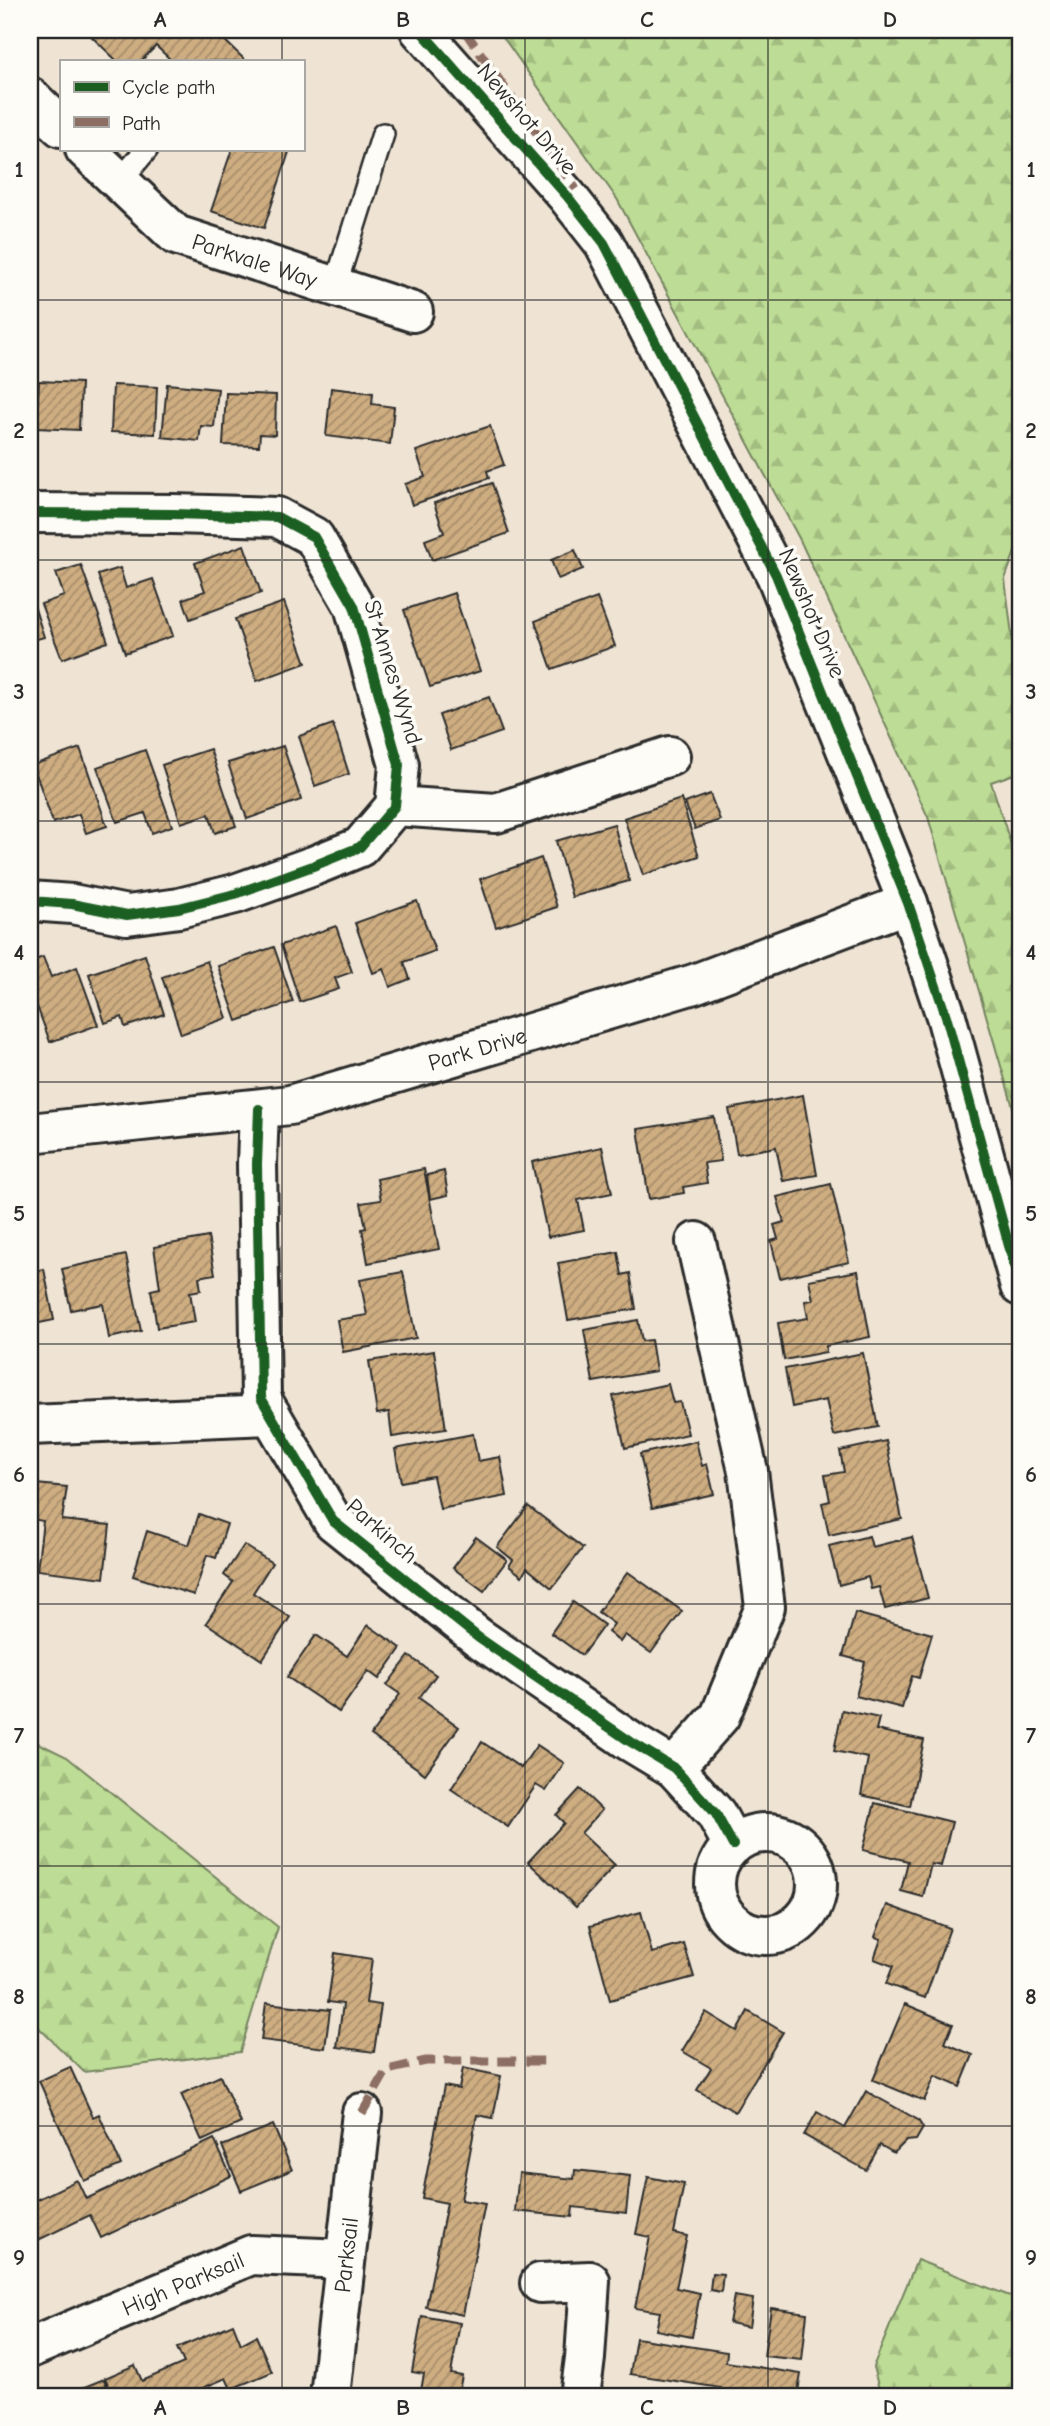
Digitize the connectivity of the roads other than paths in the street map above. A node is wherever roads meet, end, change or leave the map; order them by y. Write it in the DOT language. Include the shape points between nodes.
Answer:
graph roads {
  1 [pos="420,30"];
  2 [pos="30,97"];
  3 [pos="60,126"];
  4 [pos="383,134"];
  5 [pos="86,150"];
  6 [pos="146,150"];
  7 [pos="119,182"];
  8 [pos="335,287"];
  9 [pos="412,312"];
  10 [pos="30,513"];
  11 [pos="670,756"];
  12 [pos="395,806"];
  13 [pos="30,901"];
  14 [pos="908,903"];
  15 [pos="259,1109"];
  16 [pos="30,1133"];
  17 [pos="696,1242"];
  18 [pos="1020,1286"];
  19 [pos="271,1415"];
  20 [pos="30,1425"];
  21 [pos="674,1768"];
  22 [pos="733,1845"];
  23 [pos="362,2113"];
  24 [pos="345,2259"];
  25 [pos="540,2283"];
  26 [pos="30,2348"];
  27 [pos="330,2396"];
  28 [pos="580,2396"];
  1 -- 14 [label="street, Newshot Drive" via="604,243 776,575"];
  2 -- 3 [label="street"];
  4 -- 8 [label="lane"];
  5 -- 7 [label="street, Parkvale Way"];
  6 -- 7 [label="lane"];
  7 -- 8 [label="street, Parkvale Way" via="176,235"];
  8 -- 9 [label="street, Parkvale Way"];
  10 -- 12 [label="street, St Annes Wynd" via="277,517 314,537 354,606 399,765"];
  11 -- 12 [label="street" via="496,813"];
  12 -- 13 [label="street" via="360,847 224,897 127,915"];
  14 -- 15 [label="street, Park Drive" via="694,984 303,1101"];
  14 -- 18 [label="street, Newshot Drive" via="946,1016"];
  15 -- 16 [label="street, Park Drive"];
  15 -- 19 [label="street, Parkinch" via="261,1398"];
  17 -- 21 [label="street" via="748,1471 765,1607 720,1716"];
  19 -- 20 [label="street"];
  19 -- 21 [label="street, Parkinch" via="333,1521 479,1638"];
  21 -- 22 [label="street, Parkinch" via="716,1814"];
  23 -- 24 [label="street, Parksail"];
  24 -- 26 [label="street, High Parksail" via="251,2255"];
  24 -- 27 [label="street, Parksail"];
  25 -- 28 [label="street" via="590,2281"];
}
